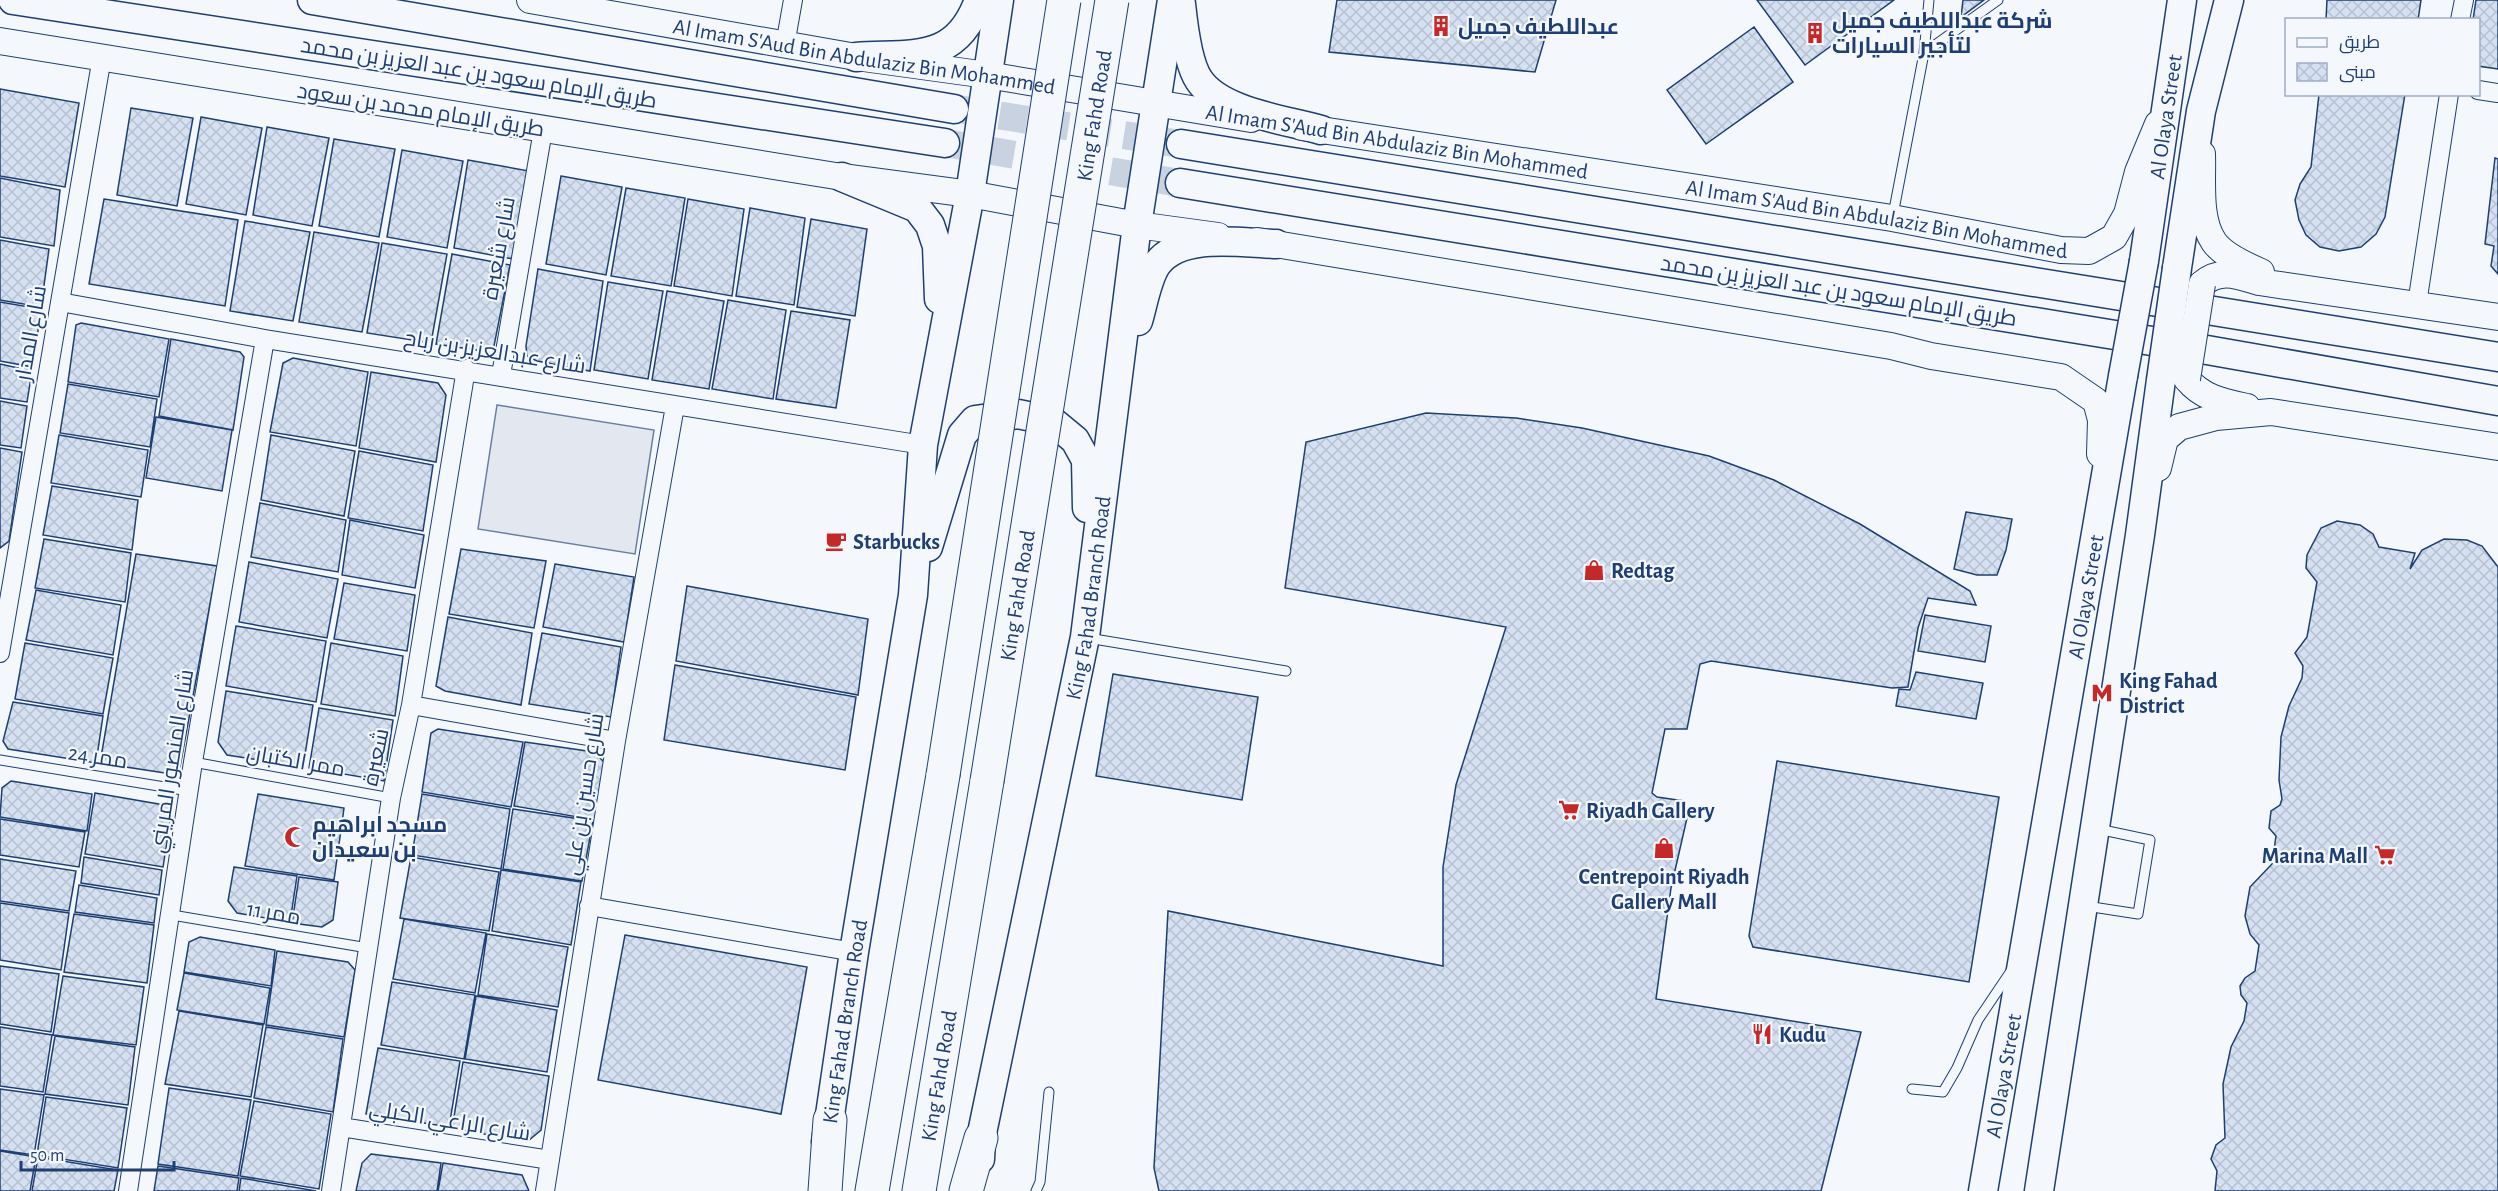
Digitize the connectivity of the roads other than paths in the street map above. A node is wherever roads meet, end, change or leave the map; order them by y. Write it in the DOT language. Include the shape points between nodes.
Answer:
graph roads {
  1 [pos="13,0"];
  2 [pos="312,0"];
  3 [pos="530,0"];
  4 [pos="793,0"];
  5 [pos="979,0"];
  6 [pos="999,0"];
  7 [pos="1064,0"];
  8 [pos="1112,0"];
  9 [pos="1172,0"];
  10 [pos="1181,0"];
  11 [pos="1929,0"];
  12 [pos="1998,0"];
  13 [pos="2182,0"];
  14 [pos="2229,0"];
  15 [pos="2463,0"];
  16 [pos="2460,18"];
  17 [pos="2,41"];
  18 [pos="785,45"];
  19 [pos="1924,53"];
  20 [pos="102,57"];
  21 [pos="856,57"];
  22 [pos="987,75"];
  23 [pos="2480,90"];
  24 [pos="2498,93"];
  25 [pos="2449,96"];
  26 [pos="2168,99"];
  27 [pos="1157,104"];
  28 [pos="954,109"];
  29 [pos="2200,111"];
  30 [pos="543,130"];
  31 [pos="1322,130"];
  32 [pos="945,143"];
  33 [pos="1181,144"];
  34 [pos="842,177"];
  35 [pos="1180,183"];
  36 [pos="970,194"];
  37 [pos="1892,218"];
  38 [pos="1137,225"];
  39 [pos="1276,244"];
  40 [pos="2300,289"];
  41 [pos="60,302"];
  42 [pos="2417,304"];
  43 [pos="2498,316"];
  44 [pos="265,339"];
  45 [pos="941,352"];
  46 [pos="2498,357"];
  47 [pos="466,369"];
  48 [pos="501,375"];
  49 [pos="2174,379"];
  50 [pos="1116,392"];
  51 [pos="2498,401"];
  52 [pos="675,406"];
  53 [pos="2271,412"];
  54 [pos="923,445"];
  55 [pos="2498,447"];
  56 [pos="2099,520"];
  57 [pos="2140,536"];
  58 [pos="7,564"];
  59 [pos="913,595"];
  60 [pos="1087,628"];
  61 [pos="0,653"];
  62 [pos="1286,671"];
  63 [pos="411,705"];
  64 [pos="616,741"];
  65 [pos="0,760"];
  66 [pos="194,762"];
  67 [pos="189,791"];
  68 [pos="391,798"];
  69 [pos="2095,829"];
  70 [pos="589,906"];
  71 [pos="2083,906"];
  72 [pos="172,915"];
  73 [pos="368,948"];
  74 [pos="854,952"];
  75 [pos="2022,954"];
  76 [pos="1912,1089"];
  77 [pos="1049,1092"];
  78 [pos="830,1120"];
  79 [pos="341,1127"];
  80 [pos="981,1138"];
  81 [pos="550,1160"];
  82 [pos="128,1191"];
  83 [pos="331,1191"];
  84 [pos="545,1191"];
  85 [pos="818,1191"];
  86 [pos="825,1191"];
  87 [pos="872,1191"];
  88 [pos="919,1191"];
  89 [pos="966,1191"];
  90 [pos="978,1191"];
  91 [pos="1036,1191"];
  92 [pos="1983,1191"];
  93 [pos="2039,1191"];
  1 -- 32 [label="main road, طريق الإمام سعود بن عبد العزيز بن محمد"];
  2 -- 28 [label="main road, طريق الإمام سعود بن عبد العزيز بن محمد"];
  3 -- 18 [label="street, Al Imam S'Aud Bin Abdulaziz Bin Mohammed"];
  4 -- 18 [label="street"];
  5 -- 21 [label="main road" via="973,16 953,42 930,52"];
  6 -- 22 [label="main road, King Fahad Branch Road"];
  7 -- 87 [label="highway, King Fahd Road, bridge" via="943,775"];
  8 -- 88 [label="highway, King Fahd Road, bridge"];
  9 -- 27 [label="main road, King Fahad Branch Road"];
  10 -- 31 [label="main road" via="1184,34 1199,80 1227,104"];
  11 -- 19 [label="lane"];
  12 -- 19 [label="lane"];
  13 -- 26 [label="main road, Al Olaya Street"];
  14 -- 29 [label="main road, Al Olaya Street"];
  15 -- 16 [label="street"];
  17 -- 20 [label="street, طريق الإمام محمد بن سعود"];
  18 -- 21 [label="street, Al Imam S'Aud Bin Abdulaziz Bin Mohammed"];
  19 -- 37 [label="lane"];
  20 -- 30 [label="street, طريق الإمام محمد بن سعود"];
  20 -- 41 [label="street, شارع المدار"];
  21 -- 22 [label="street, Al Imam S'Aud Bin Abdulaziz Bin Mohammed"];
  22 -- 27 [label="street, Al Imam S'Aud Bin Abdulaziz Bin Mohammed"];
  22 -- 36 [label="main road, King Fahad Branch Road"];
  23 -- 24 [label="street"];
  25 -- 42 [label="street"];
  26 -- 37 [label="street, Al Imam S'Aud Bin Abdulaziz Bin Mohammed" via="2138,172 2127,214 2114,237 2089,251 2061,250"];
  26 -- 56 [label="main road, Al Olaya Street, bridge"];
  27 -- 31 [label="street, Al Imam S'Aud Bin Abdulaziz Bin Mohammed"];
  27 -- 38 [label="main road, King Fahad Branch Road"];
  29 -- 40 [label="street" via="2205,219 2214,243 2244,264"];
  29 -- 49 [label="main road, Al Olaya Street, bridge" via="2177,268"];
  30 -- 34 [label="street, طريق الإمام محمد بن سعود"];
  30 -- 48 [label="street, شارع شعيرة"];
  31 -- 37 [label="street, Al Imam S'Aud Bin Abdulaziz Bin Mohammed"];
  33 -- 46 [label="main road, طريق الإمام سعود بن عبد العزيز بن محمد"];
  34 -- 36 [label="street, طريق الإمام محمد بن سعود"];
  34 -- 45 [label="main road" via="917,208 930,225 937,246"];
  35 -- 51 [label="main road, طريق الإمام سعود بن عبد العزيز بن محمد" via="2197,348"];
  36 -- 38 [label="street, طريق الإمام محمد بن سعود"];
  36 -- 45 [label="main road, King Fahad Branch Road"];
  38 -- 39 [label="street, طريق الإمام محمد بن سعود"];
  38 -- 50 [label="main road, King Fahad Branch Road"];
  39 -- 50 [label="main road" via="1191,243 1170,250 1155,266"];
  39 -- 56 [label="street, طريق الإمام محمد بن سعود" via="2061,377 2096,401 2101,420"];
  40 -- 42 [label="street"];
  40 -- 49 [label="street, bridge" via="2228,273 2210,277 2202,284"];
  41 -- 44 [label="street, شارع عبدالعزيز بن رباح"];
  41 -- 58 [label="street, شارع المدار"];
  42 -- 43 [label="street"];
  44 -- 47 [label="street, شارع عبدالعزيز بن رباح"];
  44 -- 66 [label="street, شارع المنصور المريني"];
  45 -- 54 [label="main road, King Fahad Branch Road"];
  47 -- 48 [label="street, شارع عبدالعزيز بن رباح"];
  47 -- 63 [label="street, شعيرة"];
  48 -- 52 [label="street, شارع عبدالعزيز بن رباح"];
  49 -- 53 [label="street" via="2215,399"];
  49 -- 57 [label="main road, Al Olaya Street"];
  50 -- 60 [label="main road, King Fahad Branch Road"];
  52 -- 54 [label="street, شارع عبدالعزيز بن رباح"];
  52 -- 64 [label="street, شارع حسين بن علي"];
  53 -- 55 [label="street"];
  53 -- 57 [label="street" via="2194,421 2165,439"];
  54 -- 59 [label="main road, King Fahad Branch Road"];
  56 -- 75 [label="main road, Al Olaya Street"];
  57 -- 69 [label="main road, Al Olaya Street"];
  58 -- 61 [label="street, شارع المدار"];
  59 -- 60 [label="main road" via="962,435 975,420 1018,414 1052,421 1075,440 1086,460"];
  59 -- 74 [label="main road, King Fahad Branch Road"];
  60 -- 62 [label="lane"];
  60 -- 80 [label="main road, King Fahad Branch Road"];
  63 -- 64 [label="street"];
  63 -- 68 [label="street, شعيرة"];
  64 -- 70 [label="street, شارع حسين بن علي"];
  65 -- 67 [label="lane, ممر 24"];
  66 -- 67 [label="street, شارع المنصور المريني"];
  66 -- 68 [label="lane, ممر الكتبان"];
  67 -- 72 [label="street, شارع المنصور المريني"];
  68 -- 73 [label="street, شعيرة"];
  69 -- 71 [label="main road, Al Olaya Street"];
  69 -- 71 [label="lane" via="2150,840 2138,914"];
  70 -- 74 [label="street"];
  70 -- 81 [label="street, شارع حسين بن علي"];
  71 -- 93 [label="main road, Al Olaya Street"];
  72 -- 73 [label="lane, ممر 11"];
  72 -- 82 [label="street, شارع المنصور المريني"];
  73 -- 79 [label="street, شعيرة"];
  74 -- 78 [label="main road, King Fahad Branch Road"];
  75 -- 76 [label="lane" via="1978,1020 1958,1068 1942,1092"];
  75 -- 92 [label="main road, Al Olaya Street"];
  77 -- 91 [label="lane"];
  78 -- 85 [label="main road, King Fahad Branch Road"];
  78 -- 86 [label="highway"];
  79 -- 81 [label="street, شارع الراعي الكبلي"];
  79 -- 83 [label="street, شعيرة"];
  80 -- 89 [label="highway"];
  80 -- 90 [label="main road, King Fahad Branch Road"];
  81 -- 84 [label="street, شارع حسين بن علي"];
}
